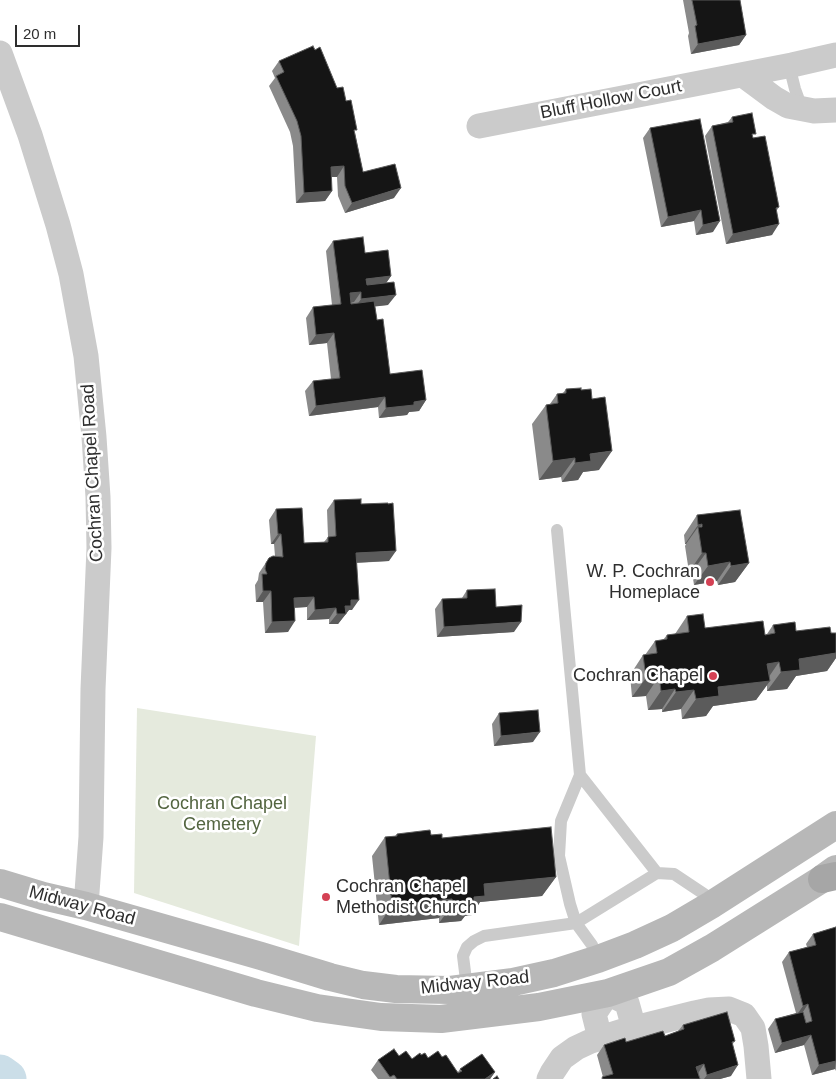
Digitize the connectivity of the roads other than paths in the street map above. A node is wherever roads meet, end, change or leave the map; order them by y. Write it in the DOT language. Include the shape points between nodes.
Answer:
graph roads {
  1 [pos="0,53"];
  2 [pos="836,55"];
  3 [pos="792,65"];
  4 [pos="743,75"];
  5 [pos="806,109"];
  6 [pos="836,110"];
  7 [pos="479,126"];
  8 [pos="557,530"];
  9 [pos="580,775"];
  10 [pos="836,825"];
  11 [pos="657,873"];
  12 [pos="831,874"];
  13 [pos="0,883"];
  14 [pos="711,905"];
  15 [pos="86,906"];
  16 [pos="0,917"];
  17 [pos="576,923"];
  18 [pos="81,941"];
  19 [pos="598,959"];
  20 [pos="467,988"];
  21 [pos="608,993"];
  22 [pos="634,1028"];
  23 [pos="600,1038"];
  24 [pos="549,1079"];
  25 [pos="758,1079"];
  1 -- 15 [label="street, Cochran Chapel Road" via="58,225 86,356 94,437 99,548"];
  2 -- 3 [label="street, Bluff Hollow Court"];
  3 -- 4 [label="street, Bluff Hollow Court"];
  3 -- 5 [label="lane" via="795,89"];
  4 -- 5 [label="street" via="788,106"];
  4 -- 7 [label="street, Bluff Hollow Court"];
  5 -- 6 [label="street"];
  8 -- 9 [label="lane"];
  9 -- 11 [label="lane"];
  9 -- 17 [label="lane" via="561,821 558,856"];
  10 -- 14 [label="main road, Midway Road"];
  11 -- 14 [label="lane" via="674,874 704,894"];
  11 -- 17 [label="lane"];
  12 -- 21 [label="main road, Midway Road" via="669,972"];
  13 -- 15 [label="main road, Midway Road"];
  14 -- 19 [label="main road, Midway Road" via="672,928"];
  15 -- 18 [label="main road"];
  15 -- 20 [label="main road, Midway Road" via="330,977 396,989"];
  16 -- 18 [label="main road, Midway Road"];
  17 -- 19 [label="lane"];
  17 -- 20 [label="lane" via="484,936 474,941 463,956"];
  18 -- 21 [label="main road, Midway Road" via="256,993 317,1008 381,1018 441,1018 539,1007"];
  19 -- 20 [label="main road, Midway Road" via="554,973"];
  19 -- 21 [label="main road"];
  21 -- 22 [label="street" via="628,1003"];
  21 -- 23 [label="street" via="594,1014"];
  22 -- 23 [label="street"];
  22 -- 25 [label="street" via="709,1010 729,1009 744,1014 753,1028"];
  23 -- 24 [label="street" via="562,1058"];
}
